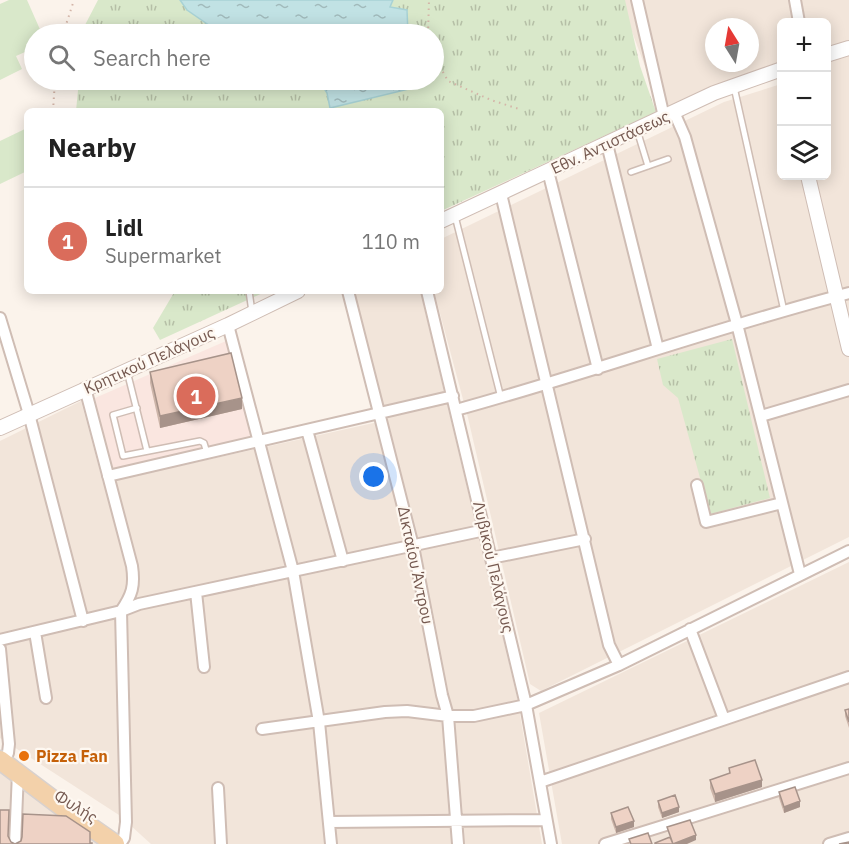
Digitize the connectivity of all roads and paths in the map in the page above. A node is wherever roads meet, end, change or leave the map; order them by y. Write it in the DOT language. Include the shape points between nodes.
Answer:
graph roads {
  1 [pos="74,0"];
  2 [pos="429,0"];
  3 [pos="638,0"];
  4 [pos="795,0"];
  5 [pos="798,18"];
  6 [pos="66,24"];
  7 [pos="428,24"];
  8 [pos="849,48"];
  9 [pos="831,53"];
  10 [pos="777,71"];
  11 [pos="444,74"];
  12 [pos="734,85"];
  13 [pos="54,90"];
  14 [pos="53,108"];
  15 [pos="519,109"];
  16 [pos="669,114"];
  17 [pos="637,130"];
  18 [pos="607,144"];
  19 [pos="668,159"];
  20 [pos="648,166"];
  21 [pos="548,171"];
  22 [pos="631,172"];
  23 [pos="809,180"];
  24 [pos="501,194"];
  25 [pos="455,215"];
  26 [pos="444,220"];
  27 [pos="249,294"];
  28 [pos="292,294"];
  29 [pos="349,294"];
  30 [pos="428,294"];
  31 [pos="842,294"];
  32 [pos="784,311"];
  33 [pos="252,313"];
  34 [pos="0,318"];
  35 [pos="737,324"];
  36 [pos="228,325"];
  37 [pos="658,349"];
  38 [pos="849,349"];
  39 [pos="598,369"];
  40 [pos="127,370"];
  41 [pos="546,385"];
  42 [pos="85,388"];
  43 [pos="849,390"];
  44 [pos="453,396"];
  45 [pos="501,398"];
  46 [pos="137,408"];
  47 [pos="456,410"];
  48 [pos="380,413"];
  49 [pos="28,414"];
  50 [pos="761,416"];
  51 [pos="0,428"];
  52 [pos="307,430"];
  53 [pos="260,441"];
  54 [pos="147,451"];
  55 [pos="207,453"];
  56 [pos="108,476"];
  57 [pos="697,485"];
  58 [pos="782,503"];
  59 [pos="485,530"];
  60 [pos="585,539"];
  61 [pos="413,546"];
  62 [pos="849,551"];
  63 [pos="491,558"];
  64 [pos="343,561"];
  65 [pos="293,571"];
  66 [pos="800,574"];
  67 [pos="196,592"];
  68 [pos="121,611"];
  69 [pos="83,621"];
  70 [pos="690,629"];
  71 [pos="35,632"];
  72 [pos="0,640"];
  73 [pos="0,649"];
  74 [pos="1,664"];
  75 [pos="619,665"];
  76 [pos="204,667"];
  77 [pos="849,677"];
  78 [pos="46,698"];
  79 [pos="526,705"];
  80 [pos="448,716"];
  81 [pos="724,719"];
  82 [pos="319,722"];
  83 [pos="262,729"];
  84 [pos="7,764"];
  85 [pos="849,768"];
  86 [pos="540,782"];
  87 [pos="218,788"];
  88 [pos="546,820"];
  89 [pos="455,821"];
  90 [pos="329,822"];
  91 [pos="849,838"];
  92 [pos="116,840"];
  93 [pos="15,844"];
  94 [pos="221,844"];
  95 [pos="331,844"];
  96 [pos="458,844"];
  97 [pos="551,844"];
  98 [pos="605,844"];
  99 [pos="829,844"];
  1 -- 6 [label="path"];
  2 -- 7 [label="path"];
  3 -- 16 [label="street"];
  4 -- 5 [label="street"];
  8 -- 9 [label="street"];
  10 -- 12 [label="street, Εθν. Αντιστάσεως"];
  11 -- 15 [label="path" via="448,81"];
  12 -- 16 [label="street, Εθν. Αντιστάσεως"];
  12 -- 32 [label="lane"];
  13 -- 14 [label="path"];
  16 -- 17 [label="street, Εθν. Αντιστάσεως"];
  16 -- 35 [label="street" via="685,137"];
  17 -- 18 [label="street, Εθν. Αντιστάσεως"];
  17 -- 20 [label="lane"];
  18 -- 21 [label="street, Εθν. Αντιστάσεως"];
  18 -- 37 [label="street"];
  19 -- 20 [label="lane"];
  20 -- 22 [label="lane"];
  21 -- 24 [label="street, Εθν. Αντιστάσεως"];
  21 -- 39 [label="street"];
  23 -- 31 [label="street"];
  24 -- 25 [label="street, Εθν. Αντιστάσεως"];
  24 -- 41 [label="street"];
  25 -- 26 [label="street, Εθν. Αντιστάσεως"];
  25 -- 45 [label="lane"];
  27 -- 33 [label="lane"];
  28 -- 33 [label="street, Κρητικού Πελάγους"];
  29 -- 48 [label="street, Δικταίου Άντρου"];
  30 -- 44 [label="street, Λυβικού Πελάγους"];
  31 -- 32 [label="street"];
  31 -- 38 [label="street"];
  32 -- 35 [label="street"];
  33 -- 36 [label="street, Κρητικού Πελάγους"];
  34 -- 49 [label="street"];
  35 -- 37 [label="street"];
  35 -- 50 [label="street"];
  36 -- 40 [label="street, Κρητικού Πελάγους"];
  36 -- 53 [label="street"];
  37 -- 39 [label="street"];
  39 -- 41 [label="street"];
  40 -- 42 [label="street, Κρητικού Πελάγους"];
  40 -- 46 [label="lane"];
  41 -- 45 [label="street"];
  41 -- 60 [label="street"];
  42 -- 49 [label="street, Κρητικού Πελάγους"];
  42 -- 56 [label="street"];
  43 -- 50 [label="street"];
  44 -- 47 [label="street, Λυβικού Πελάγους"];
  44 -- 48 [label="street"];
  45 -- 47 [label="street"];
  46 -- 54 [label="lane"];
  46 -- 54 [label="lane" via="113,415 121,454"];
  47 -- 59 [label="street, Λυβικού Πελάγους"];
  48 -- 52 [label="street"];
  48 -- 61 [label="street, Δικταίου Άντρου"];
  49 -- 51 [label="street, Κρητικού Πελάγους"];
  49 -- 69 [label="street"];
  50 -- 58 [label="street"];
  52 -- 53 [label="street"];
  52 -- 64 [label="street"];
  53 -- 55 [label="street"];
  53 -- 65 [label="street"];
  54 -- 55 [label="lane" via="200,441"];
  55 -- 56 [label="street"];
  56 -- 68 [label="street" via="134,582"];
  57 -- 58 [label="street" via="706,522"];
  58 -- 66 [label="street"];
  59 -- 61 [label="street"];
  59 -- 63 [label="street, Λυβικού Πελάγους"];
  60 -- 63 [label="street"];
  60 -- 75 [label="street" via="609,645"];
  61 -- 64 [label="street"];
  61 -- 80 [label="street, Δικταίου Άντρου"];
  62 -- 66 [label="street"];
  63 -- 79 [label="street, Λυβικού Πελάγους"];
  64 -- 65 [label="street"];
  65 -- 67 [label="street"];
  65 -- 82 [label="street"];
  66 -- 70 [label="street"];
  67 -- 68 [label="street"];
  67 -- 76 [label="street"];
  68 -- 69 [label="street"];
  68 -- 92 [label="street" via="126,822"];
  69 -- 71 [label="street"];
  70 -- 75 [label="street"];
  70 -- 81 [label="street"];
  71 -- 72 [label="street"];
  71 -- 78 [label="street"];
  73 -- 74 [label="street"];
  74 -- 84 [label="street" via="9,744"];
  75 -- 79 [label="street"];
  77 -- 81 [label="street"];
  79 -- 80 [label="street" via="474,716"];
  79 -- 86 [label="street, Λυβικού Πελάγους"];
  80 -- 82 [label="street" via="396,711"];
  80 -- 89 [label="street, Δικταίου Άντρου"];
  81 -- 86 [label="street"];
  82 -- 83 [label="street"];
  82 -- 90 [label="street"];
  84 -- 92 [label="main road, Φυλής" via="75,805"];
  84 -- 93 [label="street"];
  85 -- 98 [label="street"];
  86 -- 88 [label="street, Λυβικού Πελάγους"];
  87 -- 94 [label="street"];
  88 -- 89 [label="street"];
  88 -- 97 [label="street, Λυβικού Πελάγους"];
  89 -- 90 [label="street"];
  89 -- 96 [label="street, Δικταίου Άντρου"];
  90 -- 95 [label="street"];
  91 -- 99 [label="street"];
}
